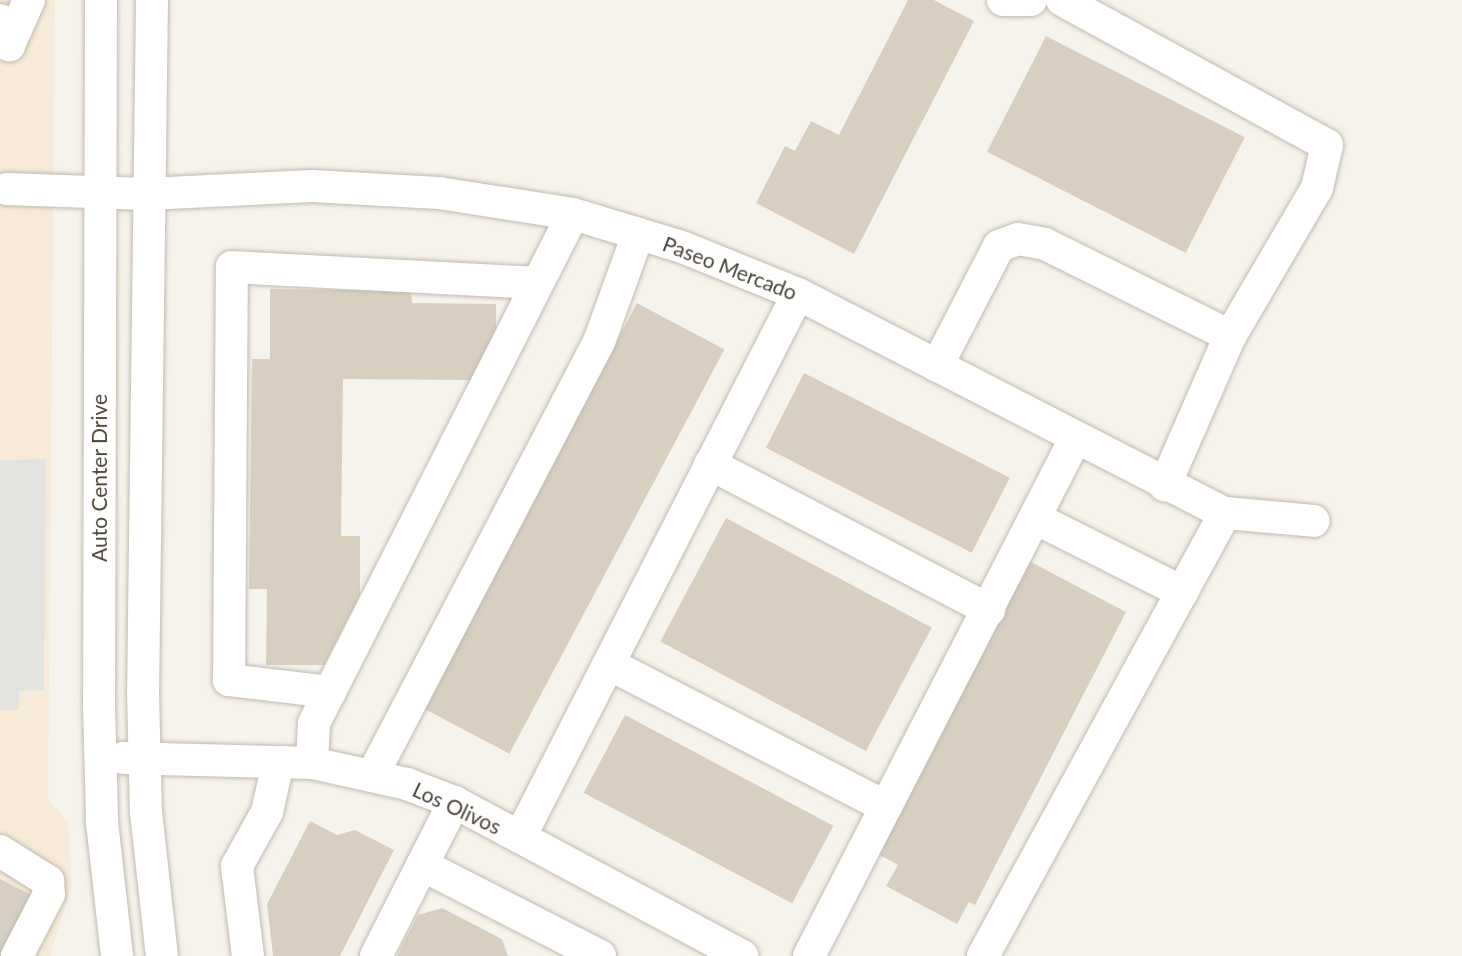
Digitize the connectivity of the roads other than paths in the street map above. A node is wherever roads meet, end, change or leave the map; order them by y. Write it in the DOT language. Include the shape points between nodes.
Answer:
graph roads {
  1 [pos="29,0"];
  2 [pos="101,0"];
  3 [pos="152,0"];
  4 [pos="1003,0"];
  5 [pos="1031,0"];
  6 [pos="1062,0"];
  7 [pos="0,20"];
  8 [pos="7,189"];
  9 [pos="99,194"];
  10 [pos="147,194"];
  11 [pos="573,214"];
  12 [pos="638,234"];
  13 [pos="537,283"];
  14 [pos="798,294"];
  15 [pos="1230,336"];
  16 [pos="937,366"];
  17 [pos="1075,439"];
  18 [pos="710,464"];
  19 [pos="1165,485"];
  20 [pos="1225,513"];
  21 [pos="1035,518"];
  22 [pos="1314,521"];
  23 [pos="1182,592"];
  24 [pos="989,610"];
  25 [pos="611,665"];
  26 [pos="330,692"];
  27 [pos="100,757"];
  28 [pos="144,758"];
  29 [pos="278,763"];
  30 [pos="312,763"];
  31 [pos="372,776"];
  32 [pos="454,802"];
  33 [pos="886,807"];
  34 [pos="520,837"];
  35 [pos="1,855"];
  36 [pos="422,865"];
  37 [pos="17,956"];
  38 [pos="117,956"];
  39 [pos="162,956"];
  40 [pos="248,956"];
  41 [pos="376,956"];
  42 [pos="600,956"];
  43 [pos="743,956"];
  44 [pos="809,956"];
  45 [pos="983,956"];
  1 -- 7 [label="street" via="9,45"];
  2 -- 9 [label="street, Auto Center Drive"];
  3 -- 10 [label="street"];
  4 -- 5 [label="street"];
  6 -- 15 [label="street" via="1326,145 1317,188"];
  8 -- 9 [label="street, Paseo Mercado"];
  9 -- 10 [label="street, Paseo Mercado"];
  9 -- 27 [label="street, Auto Center Drive"];
  10 -- 11 [label="street, Paseo Mercado" via="325,187 439,193"];
  10 -- 28 [label="street"];
  11 -- 12 [label="street, Paseo Mercado"];
  11 -- 13 [label="street"];
  12 -- 14 [label="street, Paseo Mercado"];
  12 -- 31 [label="street" via="599,342"];
  13 -- 26 [label="street"];
  13 -- 26 [label="street" via="232,267 229,680"];
  14 -- 16 [label="street, Paseo Mercado"];
  14 -- 18 [label="street"];
  15 -- 16 [label="street" via="1045,244 1017,239 999,246"];
  15 -- 19 [label="street"];
  16 -- 17 [label="street, Paseo Mercado"];
  17 -- 19 [label="street, Paseo Mercado"];
  17 -- 21 [label="street"];
  18 -- 24 [label="street"];
  18 -- 25 [label="street"];
  19 -- 20 [label="street, Paseo Mercado"];
  20 -- 22 [label="street, Paseo Mercado"];
  20 -- 23 [label="street"];
  21 -- 23 [label="street"];
  21 -- 24 [label="street"];
  23 -- 45 [label="street"];
  24 -- 33 [label="street"];
  25 -- 33 [label="street"];
  25 -- 34 [label="street"];
  26 -- 30 [label="street" via="314,723"];
  27 -- 28 [label="street, Los Olivos"];
  27 -- 38 [label="street, Auto Center Drive"];
  28 -- 29 [label="street, Los Olivos"];
  28 -- 39 [label="street"];
  29 -- 30 [label="street, Los Olivos"];
  29 -- 40 [label="street" via="267,812 237,866"];
  30 -- 31 [label="street, Los Olivos"];
  31 -- 32 [label="street, Los Olivos"];
  32 -- 34 [label="street, Los Olivos"];
  32 -- 36 [label="street"];
  33 -- 44 [label="street"];
  34 -- 43 [label="street, Los Olivos"];
  35 -- 37 [label="street" via="48,894"];
  36 -- 41 [label="street"];
  36 -- 42 [label="street"];
}
